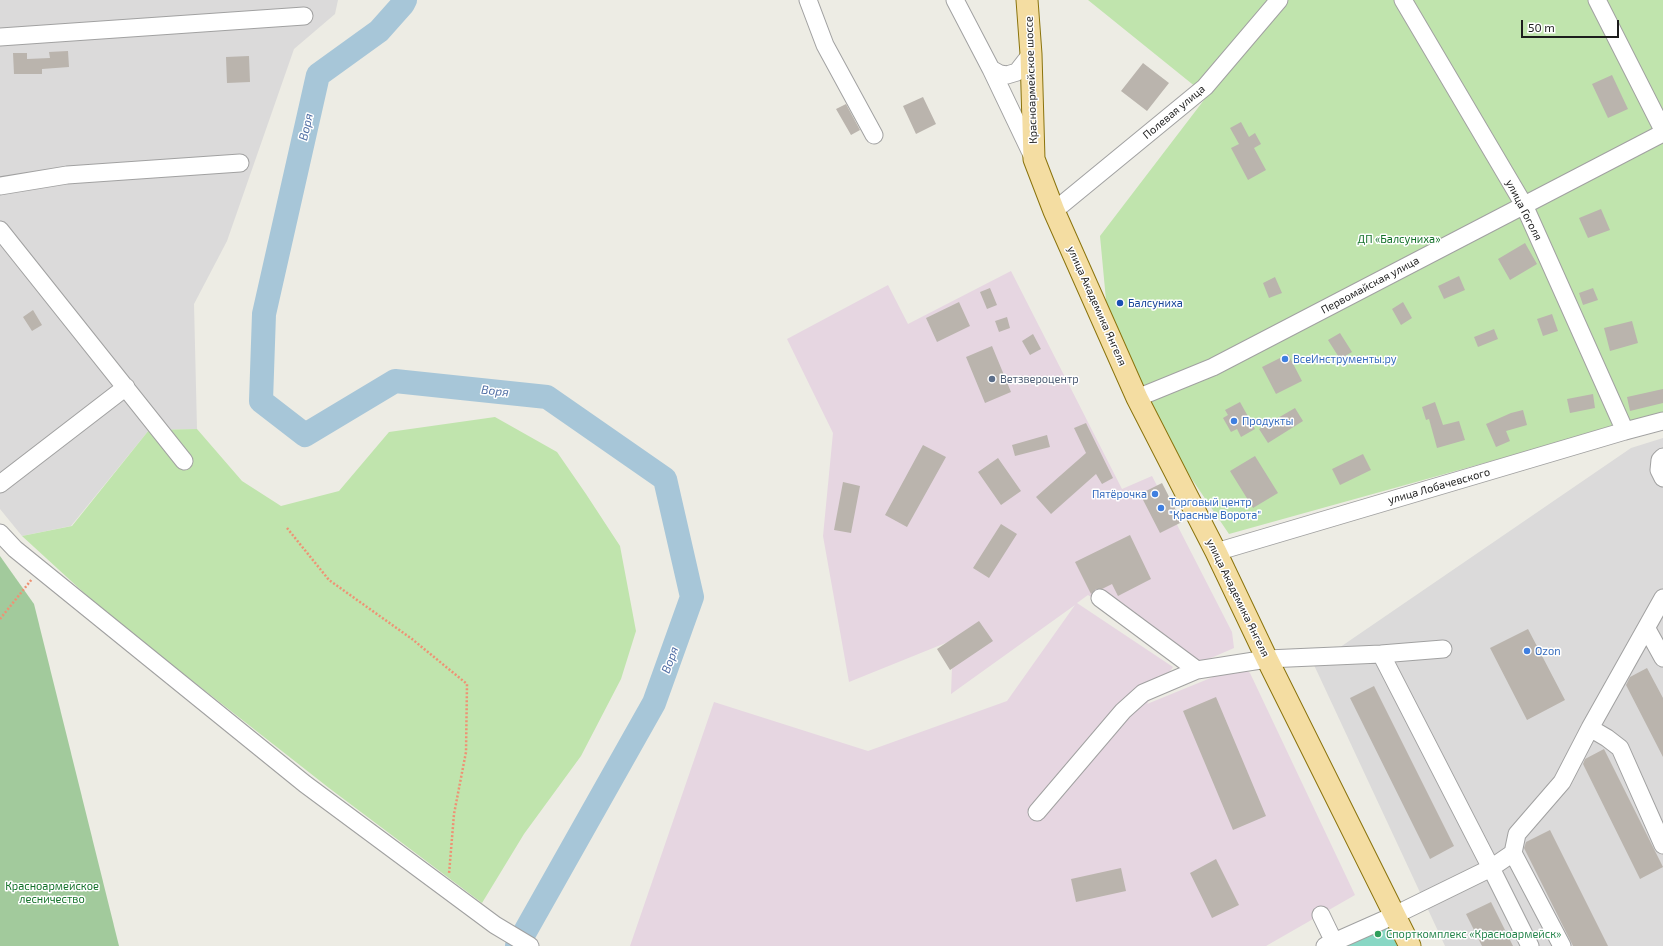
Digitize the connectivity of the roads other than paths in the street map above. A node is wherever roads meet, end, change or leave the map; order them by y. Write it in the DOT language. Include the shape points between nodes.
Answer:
graph roads {
  1 [pos="808,0"];
  2 [pos="955,0"];
  3 [pos="1027,0"];
  4 [pos="1279,0"];
  5 [pos="1403,0"];
  6 [pos="1597,0"];
  7 [pos="304,16"];
  8 [pos="0,37"];
  9 [pos="1031,54"];
  10 [pos="991,69"];
  11 [pos="1663,130"];
  12 [pos="1663,133"];
  13 [pos="874,135"];
  14 [pos="1034,159"];
  15 [pos="240,163"];
  16 [pos="0,186"];
  17 [pos="1524,205"];
  18 [pos="1054,211"];
  19 [pos="0,230"];
  20 [pos="126,387"];
  21 [pos="1137,398"];
  22 [pos="1663,421"];
  23 [pos="1625,431"];
  24 [pos="1663,457"];
  25 [pos="184,460"];
  26 [pos="1663,478"];
  27 [pos="0,484"];
  28 [pos="0,533"];
  29 [pos="1216,552"];
  30 [pos="1100,598"];
  31 [pos="1663,598"];
  32 [pos="1647,629"];
  33 [pos="1443,649"];
  34 [pos="1381,654"];
  35 [pos="1663,658"];
  36 [pos="1267,659"];
  37 [pos="1197,670"];
  38 [pos="1590,728"];
  39 [pos="1037,812"];
  40 [pos="1663,845"];
  41 [pos="1513,853"];
  42 [pos="1491,868"];
  43 [pos="1321,915"];
  44 [pos="1395,915"];
  45 [pos="1329,944"];
  46 [pos="530,946"];
  47 [pos="1410,946"];
  48 [pos="1530,946"];
  49 [pos="1562,946"];
  1 -- 13 [label="street" via="825,45"];
  2 -- 10 [label="street"];
  3 -- 9 [label="main road, Красноармейское шоссе"];
  4 -- 18 [label="street, Полевая улица" via="1205,87"];
  5 -- 17 [label="street, улица Гоголя"];
  6 -- 11 [label="street"];
  7 -- 8 [label="street"];
  9 -- 10 [label="street" via="1016,72 1007,76"];
  9 -- 14 [label="main road, Красноармейское шоссе"];
  10 -- 14 [label="street"];
  12 -- 17 [label="street, Первомайская улица"];
  14 -- 18 [label="main road, улица Академика Янгеля"];
  15 -- 16 [label="street" via="67,175"];
  17 -- 21 [label="street, Первомайская улица" via="1213,367"];
  17 -- 23 [label="street, улица Гоголя"];
  18 -- 21 [label="main road, улица Академика Янгеля"];
  19 -- 20 [label="street"];
  20 -- 25 [label="street"];
  20 -- 27 [label="street"];
  21 -- 29 [label="main road, улица Академика Янгеля"];
  22 -- 23 [label="street, улица Лобачевского"];
  23 -- 29 [label="street, улица Лобачевского"];
  24 -- 26 [label="street" via="1659,470"];
  28 -- 46 [label="street" via="15,549 305,784 495,925"];
  29 -- 36 [label="main road, улица Академика Янгеля"];
  30 -- 37 [label="street"];
  31 -- 32 [label="street"];
  32 -- 35 [label="street"];
  32 -- 38 [label="street"];
  33 -- 34 [label="street"];
  34 -- 36 [label="street"];
  34 -- 42 [label="street"];
  36 -- 37 [label="street"];
  36 -- 44 [label="main road, улица Академика Янгеля"];
  37 -- 39 [label="street" via="1143,693 1123,711"];
  38 -- 40 [label="street" via="1620,748"];
  38 -- 41 [label="street" via="1562,782 1517,834"];
  41 -- 42 [label="street"];
  41 -- 49 [label="street"];
  42 -- 44 [label="street"];
  42 -- 48 [label="street"];
  43 -- 45 [label="street"];
  44 -- 45 [label="street"];
  44 -- 47 [label="main road, улица Академика Янгеля"];
}
